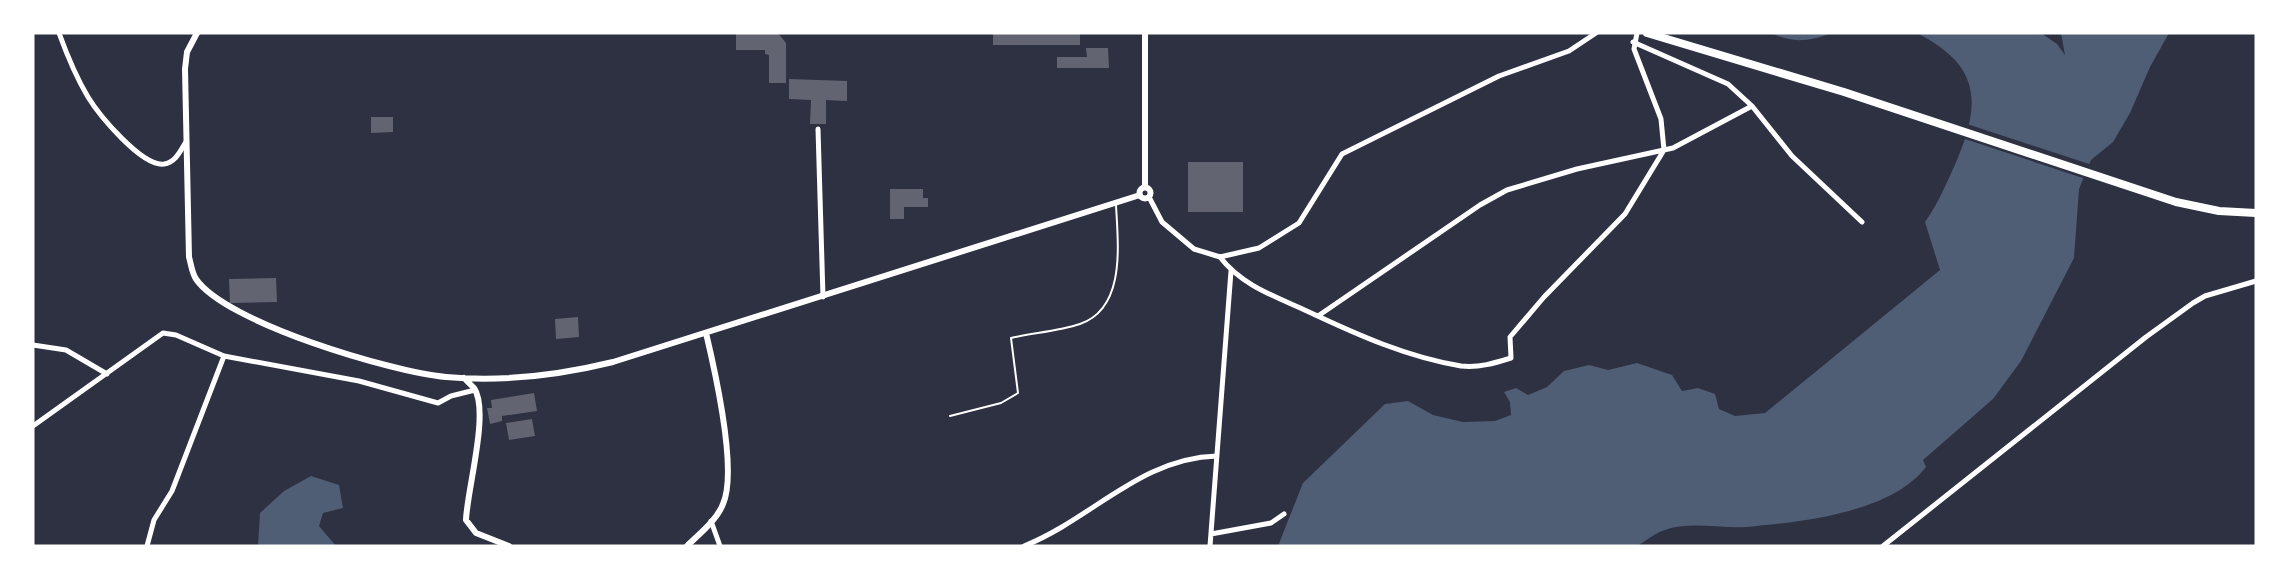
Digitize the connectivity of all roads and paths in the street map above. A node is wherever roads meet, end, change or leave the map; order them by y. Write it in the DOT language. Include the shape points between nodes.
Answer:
graph roads {
  1 [pos="59,33"];
  2 [pos="197,33"];
  3 [pos="1145,33"];
  4 [pos="1596,33"];
  5 [pos="1637,33"];
  6 [pos="1647,33"];
  7 [pos="1633,42"];
  8 [pos="1752,106"];
  9 [pos="818,129"];
  10 [pos="187,141"];
  11 [pos="1664,150"];
  12 [pos="1145,187"];
  13 [pos="1140,195"];
  14 [pos="1149,197"];
  15 [pos="1116,203"];
  16 [pos="2256,213"];
  17 [pos="1862,222"];
  18 [pos="1220,257"];
  19 [pos="1231,270"];
  20 [pos="2256,281"];
  21 [pos="822,297"];
  22 [pos="1318,316"];
  23 [pos="706,333"];
  24 [pos="33,345"];
  25 [pos="224,356"];
  26 [pos="107,374"];
  27 [pos="464,378"];
  28 [pos="475,390"];
  29 [pos="950,416"];
  30 [pos="33,426"];
  31 [pos="1216,456"];
  32 [pos="1284,514"];
  33 [pos="711,521"];
  34 [pos="1211,534"];
  35 [pos="147,546"];
  36 [pos="509,546"];
  37 [pos="687,546"];
  38 [pos="720,546"];
  39 [pos="1024,546"];
  40 [pos="1210,546"];
  41 [pos="1883,546"];
  1 -- 10 [label="street" via="90,100 131,148 152,162 164,164 176,159"];
  2 -- 10 [label="street" via="187,52 185,69"];
  3 -- 12 [label="street"];
  4 -- 18 [label="street" via="1569,51 1499,76 1342,154 1299,223 1258,248"];
  5 -- 7 [label="street"];
  6 -- 16 [label="highway" via="2183,204"];
  7 -- 8 [label="street" via="1728,84"];
  7 -- 11 [label="street" via="1661,119"];
  8 -- 11 [label="street" via="1691,140"];
  8 -- 17 [label="street" via="1792,156"];
  9 -- 21 [label="street"];
  10 -- 27 [label="street" via="189,257 195,278 210,294 288,335 417,371"];
  11 -- 22 [label="street" via="1577,169 1507,190"];
  11 -- 22 [label="street" via="1625,214 1510,337 1511,358 1487,366 1462,366 1380,345"];
  12 -- 13 [label="street" via="1140,189"];
  12 -- 14 [label="street"];
  13 -- 14 [label="street"];
  13 -- 15 [label="street"];
  14 -- 18 [label="street" via="1162,222 1194,249"];
  15 -- 21 [label="street"];
  15 -- 29 [label="lane" via="1119,260 1108,304 1081,324 1011,338 1018,393 1001,403"];
  18 -- 19 [label="street"];
  19 -- 22 [label="street" via="1251,286"];
  19 -- 31 [label="street"];
  20 -- 41 [label="street" via="2193,303"];
  21 -- 23 [label="street"];
  23 -- 27 [label="street" via="591,367 522,376"];
  23 -- 33 [label="street" via="720,388 727,469 724,502"];
  24 -- 26 [label="street" via="66,350"];
  25 -- 26 [label="street" via="163,333"];
  25 -- 28 [label="street" via="359,381 438,403"];
  25 -- 35 [label="street" via="172,491 154,520"];
  26 -- 30 [label="street"];
  27 -- 28 [label="street"];
  28 -- 36 [label="street" via="479,438 466,520 476,533"];
  31 -- 34 [label="street"];
  31 -- 39 [label="street" via="1168,464 1108,495 1072,523"];
  32 -- 34 [label="street" via="1271,523"];
  33 -- 37 [label="street"];
  33 -- 38 [label="street"];
  34 -- 40 [label="street"];
}
